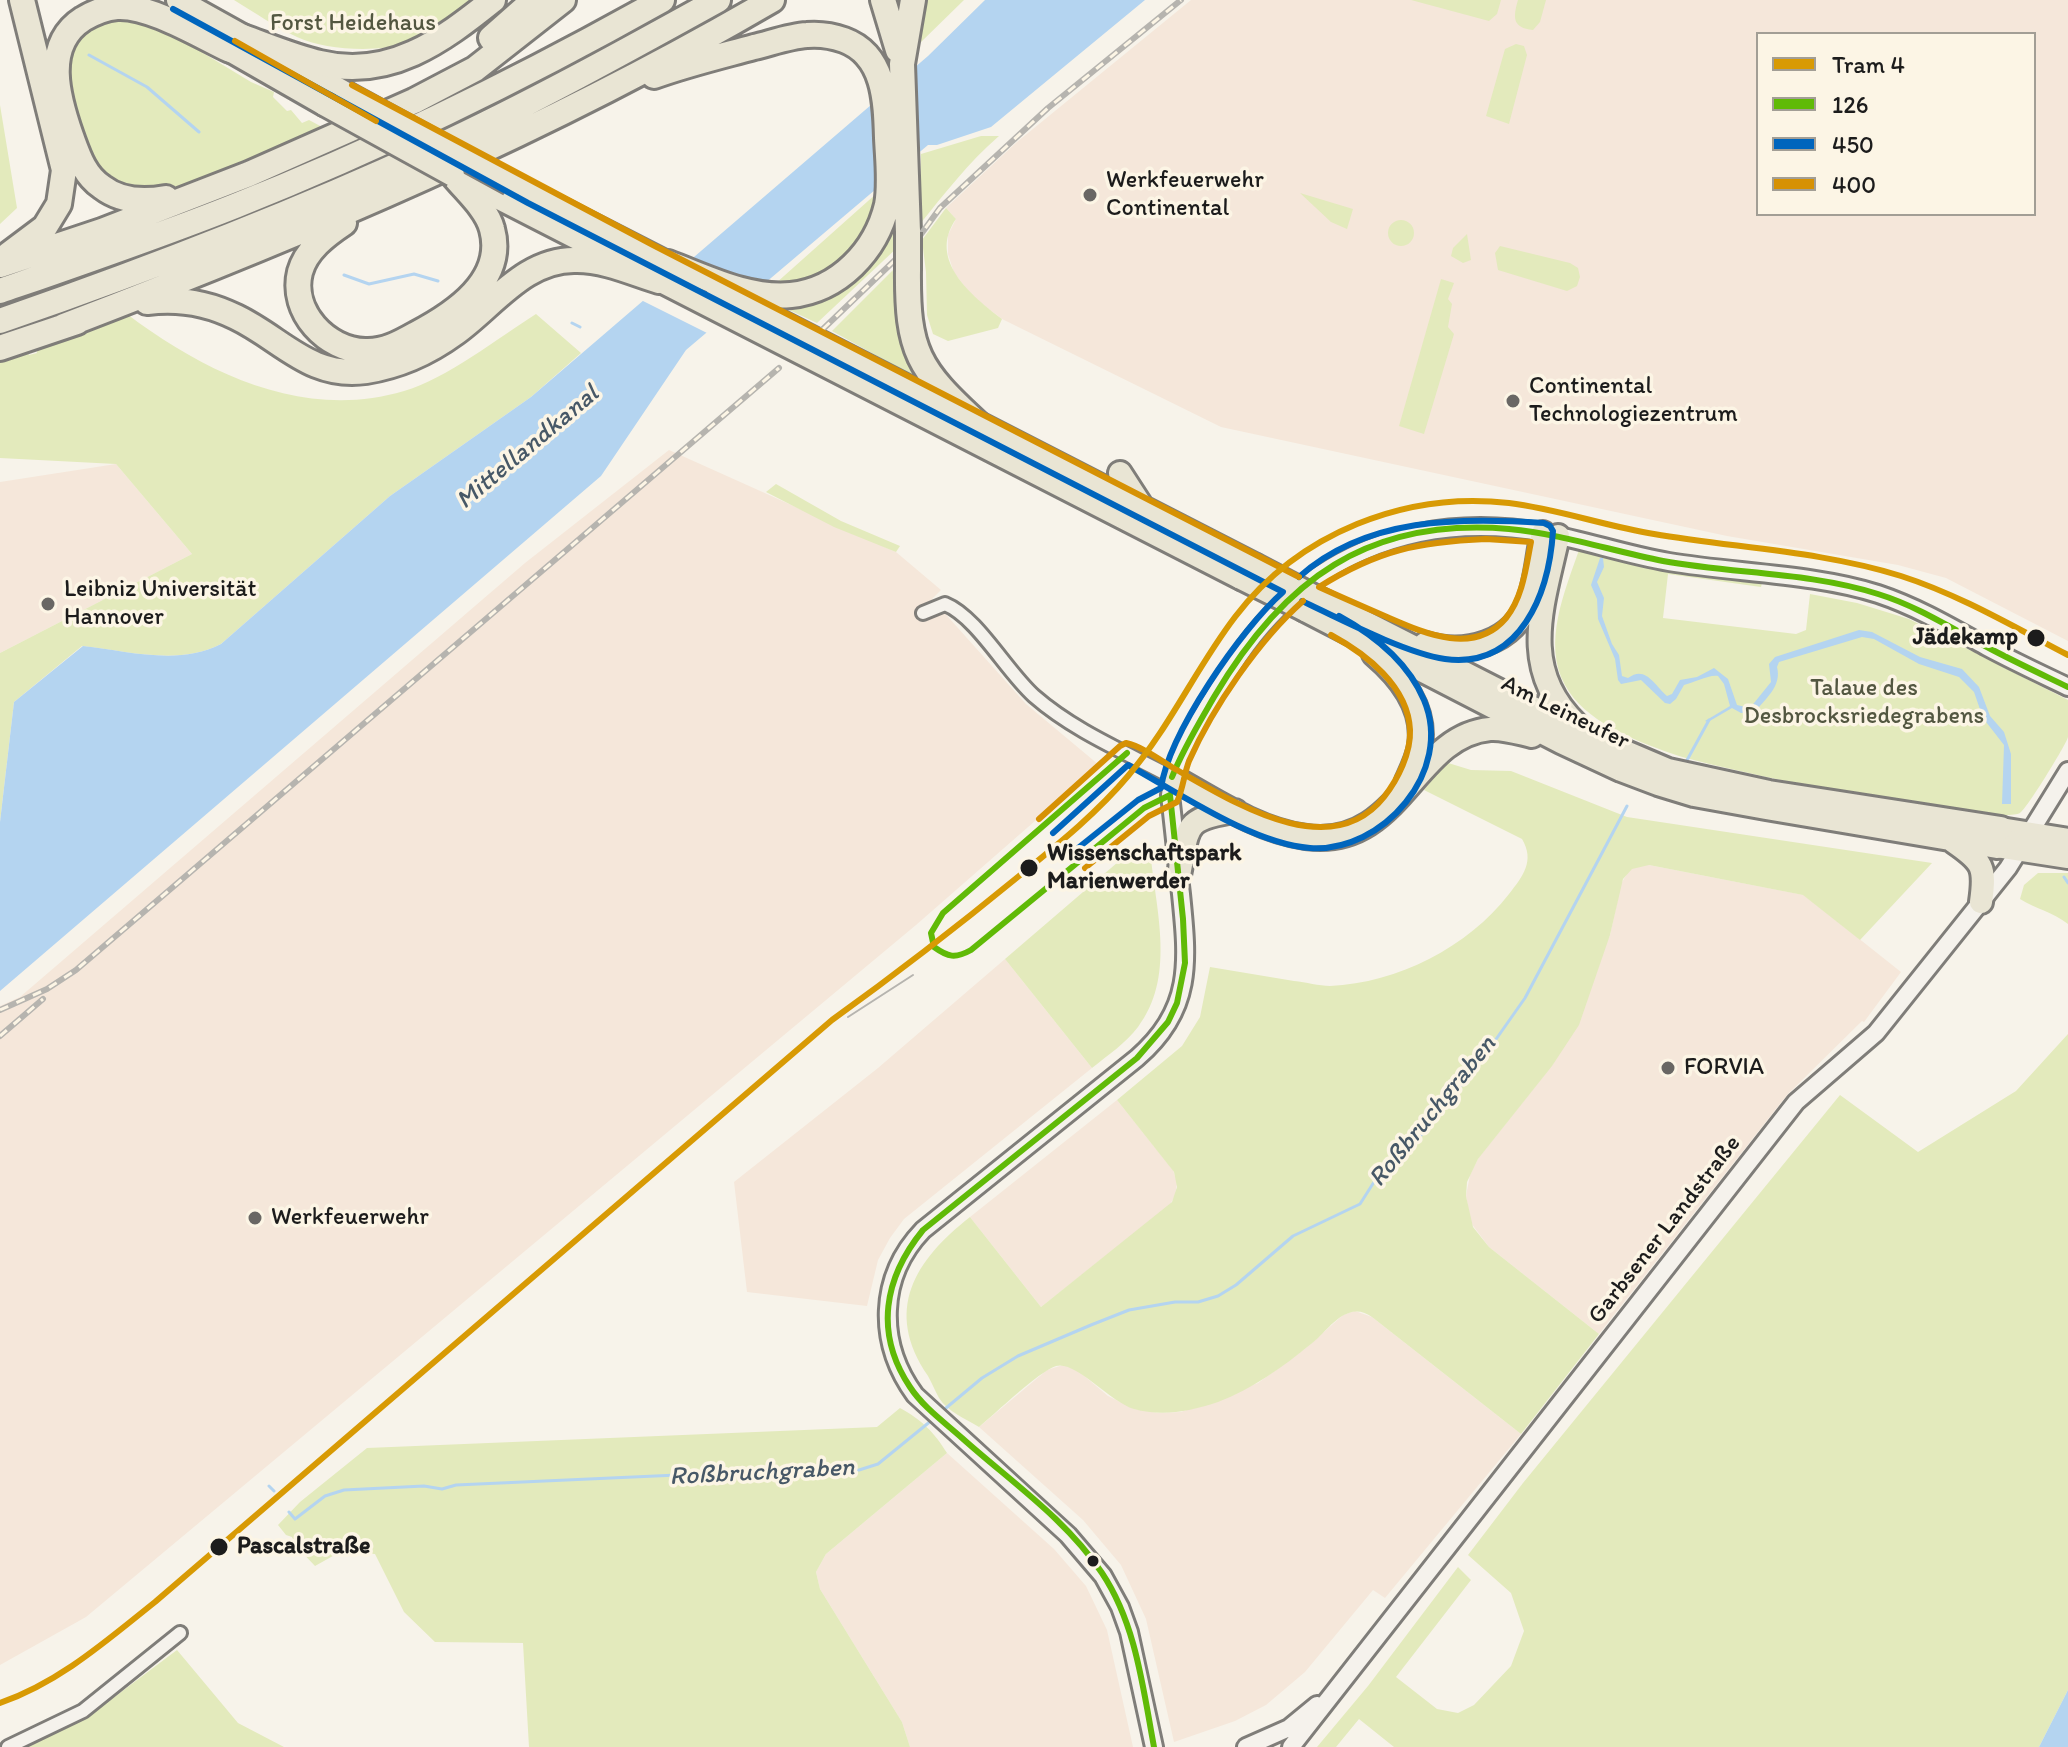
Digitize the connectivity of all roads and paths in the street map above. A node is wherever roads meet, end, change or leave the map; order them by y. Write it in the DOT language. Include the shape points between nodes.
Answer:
graph roads {
  1 [pos="22,0"];
  2 [pos="146,0"];
  3 [pos="178,0"];
  4 [pos="493,0"];
  5 [pos="534,0"];
  6 [pos="563,0"];
  7 [pos="662,0"];
  8 [pos="718,0"];
  9 [pos="772,0"];
  10 [pos="883,0"];
  11 [pos="913,0"];
  12 [pos="237,43"];
  13 [pos="902,64"];
  14 [pos="592,98"];
  15 [pos="414,101"];
  16 [pos="249,174"];
  17 [pos="453,175"];
  18 [pos="897,180"];
  19 [pos="402,190"];
  20 [pos="481,196"];
  21 [pos="0,259"];
  22 [pos="0,265"];
  23 [pos="908,269"];
  24 [pos="657,275"];
  25 [pos="0,291"];
  26 [pos="750,307"];
  27 [pos="0,321"];
  28 [pos="64,326"];
  29 [pos="0,348"];
  30 [pos="936,352"];
  31 [pos="978,424"];
  32 [pos="1120,473"];
  33 [pos="1143,508"];
  34 [pos="1550,534"];
  35 [pos="1248,572"];
  36 [pos="1321,606"];
  37 [pos="923,613"];
  38 [pos="1352,635"];
  39 [pos="2068,687"];
  40 [pos="1588,736"];
  41 [pos="1561,742"];
  42 [pos="1429,752"];
  43 [pos="2068,771"];
  44 [pos="1172,777"];
  45 [pos="1235,811"];
  46 [pos="1949,839"];
  47 [pos="2068,839"];
  48 [pos="2012,840"];
  49 [pos="2068,858"];
  50 [pos="1179,875"];
  51 [pos="1981,902"];
  52 [pos="180,1633"];
  53 [pos="1351,1669"];
  54 [pos="8,1747"];
  55 [pos="1154,1747"];
  56 [pos="1246,1747"];
  57 [pos="1291,1747"];
  1 -- 21 [label="highway" via="64,170 59,204 45,227"];
  2 -- 12 [label="highway, Am Leineufer"];
  3 -- 12 [label="highway, Am Leineufer"];
  4 -- 12 [label="highway" via="423,51 375,66 322,64"];
  5 -- 15 [label="highway"];
  6 -- 15 [label="highway" via="475,69"];
  7 -- 25 [label="highway" via="534,68 298,179"];
  8 -- 27 [label="highway" via="421,154 205,246"];
  9 -- 14 [label="highway"];
  10 -- 13 [label="highway"];
  11 -- 13 [label="highway"];
  12 -- 16 [label="highway" via="144,11 115,7 73,27 57,54 56,80 79,158 104,189 140,201 163,199"];
  12 -- 17 [label="highway, Am Leineufer, bridge" via="324,104"];
  12 -- 24 [label="highway, Am Leineufer, bridge" via="347,94 510,183"];
  13 -- 18 [label="highway"];
  14 -- 18 [label="highway" via="665,72 806,35 845,40 869,59 882,81"];
  14 -- 19 [label="highway"];
  15 -- 16 [label="highway"];
  16 -- 22 [label="highway"];
  17 -- 20 [label="highway"];
  18 -- 23 [label="highway, bridge" via="908,232"];
  18 -- 26 [label="highway" via="868,249 841,277 819,289"];
  19 -- 20 [label="highway" via="322,238 300,273 302,303 312,324 349,349 385,349 444,320 469,299 487,274 494,245"];
  19 -- 28 [label="highway"];
  20 -- 24 [label="highway, Am Leineufer"];
  23 -- 30 [label="highway"];
  23 -- 31 [label="highway" via="908,313 920,358 942,392"];
  24 -- 26 [label="highway, Am Leineufer"];
  24 -- 26 [label="highway" via="748,293"];
  24 -- 28 [label="highway" via="577,260 553,262 512,284 455,334 420,354 396,365 349,373 298,357 238,317 178,300 150,302"];
  26 -- 31 [label="highway, Am Leineufer"];
  26 -- 35 [label="highway, Am Leineufer"];
  28 -- 29 [label="highway"];
  31 -- 33 [label="highway, Am Leineufer"];
  32 -- 33 [label="highway"];
  33 -- 35 [label="highway, Am Leineufer"];
  34 -- 36 [label="highway" via="1519,620 1491,642 1445,649"];
  34 -- 39 [label="street" via="1667,562 1875,593"];
  34 -- 40 [label="highway" via="1541,667 1559,707"];
  34 -- 44 [label="street" via="1476,527 1425,531 1361,551 1318,575 1294,592 1248,644"];
  35 -- 36 [label="highway, Am Leineufer, bridge"];
  36 -- 38 [label="highway, Am Leineufer"];
  36 -- 40 [label="highway, Am Leineufer"];
  37 -- 44 [label="street" via="945,604 958,610 1013,675 1056,713"];
  38 -- 41 [label="highway, Am Leineufer"];
  38 -- 42 [label="highway" via="1407,688"];
  40 -- 48 [label="highway, Am Leineufer" via="1698,778"];
  41 -- 42 [label="highway" via="1490,729"];
  41 -- 46 [label="highway, Am Leineufer" via="1694,795"];
  42 -- 45 [label="highway" via="1383,815 1351,833 1331,838 1291,834"];
  43 -- 48 [label="street"];
  44 -- 45 [label="highway"];
  44 -- 50 [label="street"];
  45 -- 50 [label="highway" via="1191,824"];
  46 -- 48 [label="highway, Am Leineufer"];
  46 -- 51 [label="highway" via="1981,864"];
  47 -- 48 [label="main road, Am Leineufer"];
  48 -- 49 [label="main road, Am Leineufer"];
  48 -- 51 [label="street, Garbsener Landstraße"];
  50 -- 55 [label="street" via="1187,966 1180,1000 1164,1030 1137,1058 931,1222 898,1265 887,1308 890,1343 907,1383 1068,1535 1103,1576 1129,1632"];
  51 -- 53 [label="street, Garbsener Landstraße" via="1876,1033 1796,1102"];
  52 -- 54 [label="street" via="83,1711"];
  53 -- 56 [label="street, Garbsener Landstraße" via="1289,1728"];
  53 -- 57 [label="street, Garbsener Landstraße"];
}
